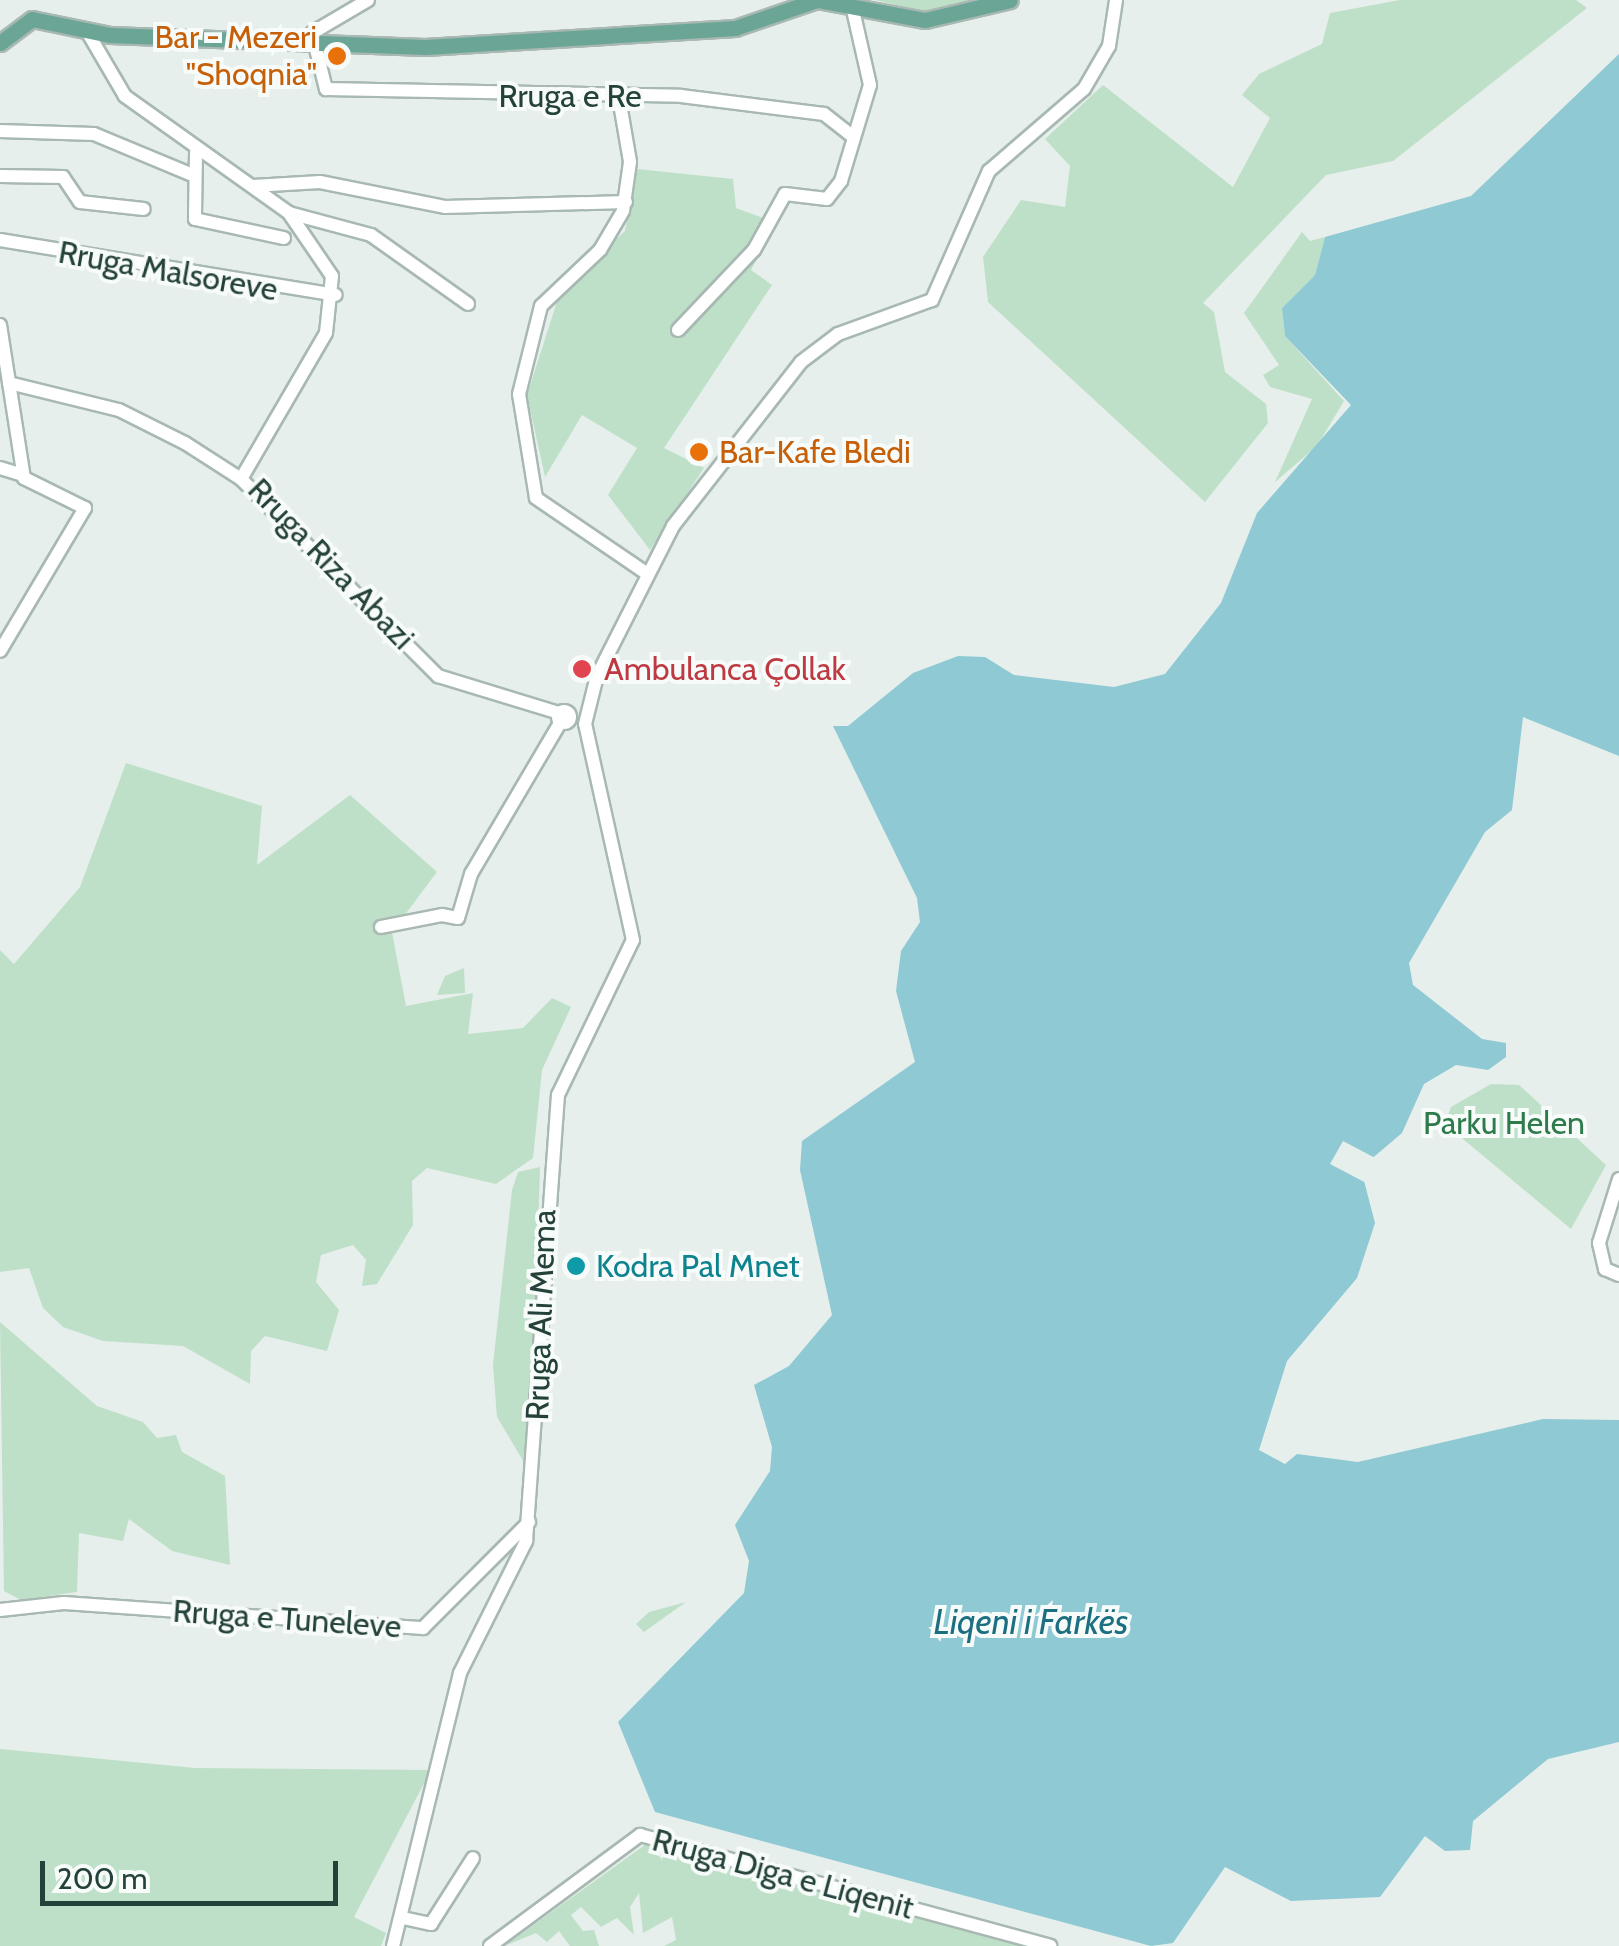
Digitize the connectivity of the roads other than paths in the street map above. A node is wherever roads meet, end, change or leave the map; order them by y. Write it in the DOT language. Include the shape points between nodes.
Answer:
graph roads {
  1 [pos="368,0"];
  2 [pos="1010,0"];
  3 [pos="1116,0"];
  4 [pos="852,6"];
  5 [pos="88,33"];
  6 [pos="0,43"];
  7 [pos="311,44"];
  8 [pos="620,98"];
  9 [pos="0,130"];
  10 [pos="854,138"];
  11 [pos="196,152"];
  12 [pos="0,176"];
  13 [pos="195,176"];
  14 [pos="254,186"];
  15 [pos="626,202"];
  16 [pos="144,209"];
  17 [pos="289,212"];
  18 [pos="284,238"];
  19 [pos="0,240"];
  20 [pos="336,295"];
  21 [pos="468,304"];
  22 [pos="0,325"];
  23 [pos="678,330"];
  24 [pos="9,383"];
  25 [pos="0,468"];
  26 [pos="23,476"];
  27 [pos="242,479"];
  28 [pos="646,572"];
  29 [pos="0,651"];
  30 [pos="586,716"];
  31 [pos="563,718"];
  32 [pos="380,927"];
  33 [pos="1619,1178"];
  34 [pos="1619,1276"];
  35 [pos="529,1522"];
  36 [pos="0,1610"];
  37 [pos="473,1858"];
  38 [pos="403,1918"];
  39 [pos="392,1946"];
  40 [pos="490,1946"];
  41 [pos="1050,1946"];
  1 -- 7 [label="street" via="315,26"];
  2 -- 4 [label="main road" via="925,20"];
  3 -- 28 [label="street" via="1110,46 1084,89 989,171 932,300 811,352"];
  4 -- 7 [label="main road" via="817,0 722,30 426,48"];
  4 -- 10 [label="street" via="871,66"];
  5 -- 6 [label="main road" via="32,19"];
  5 -- 7 [label="main road"];
  5 -- 11 [label="street" via="105,76"];
  7 -- 8 [label="street, Rruga e Re" via="318,82 338,91"];
  8 -- 10 [label="street, Rruga e Re" via="824,114"];
  8 -- 15 [label="street"];
  9 -- 13 [label="street" via="94,134"];
  10 -- 23 [label="street" via="830,198 785,194 754,250"];
  11 -- 13 [label="street"];
  11 -- 14 [label="street"];
  12 -- 16 [label="street" via="63,177 86,204"];
  13 -- 18 [label="street" via="196,219"];
  14 -- 15 [label="street" via="320,182 445,208"];
  14 -- 17 [label="street"];
  15 -- 28 [label="street" via="608,240 541,306 519,394 536,498"];
  17 -- 20 [label="street"];
  17 -- 21 [label="street" via="371,235"];
  19 -- 20 [label="street, Rruga Malsoreve"];
  20 -- 27 [label="street, Rruga Riza Abazi" via="326,333"];
  22 -- 24 [label="street"];
  24 -- 26 [label="street"];
  24 -- 27 [label="street" via="118,410"];
  25 -- 26 [label="street"];
  26 -- 29 [label="street" via="85,511"];
  27 -- 31 [label="street, Rruga Riza Abazi" via="438,676"];
  28 -- 30 [label="street"];
  30 -- 31 [label="street, Rruga Riza Abazi"];
  30 -- 35 [label="street, Rruga Ali Mema" via="632,940 571,1056 554,1116"];
  31 -- 32 [label="street" via="457,905 456,920 442,915"];
  33 -- 34 [label="street" via="1599,1243 1604,1269"];
  35 -- 36 [label="street, Rruga e Tuneleve" via="423,1628 64,1603"];
  35 -- 38 [label="street, Rruga Ali Mema" via="520,1560 460,1673"];
  37 -- 38 [label="street" via="431,1924"];
  38 -- 39 [label="street, Rruga Ali Mema"];
  40 -- 41 [label="street, Rruga Diga e Liqenit" via="640,1835"];
}
